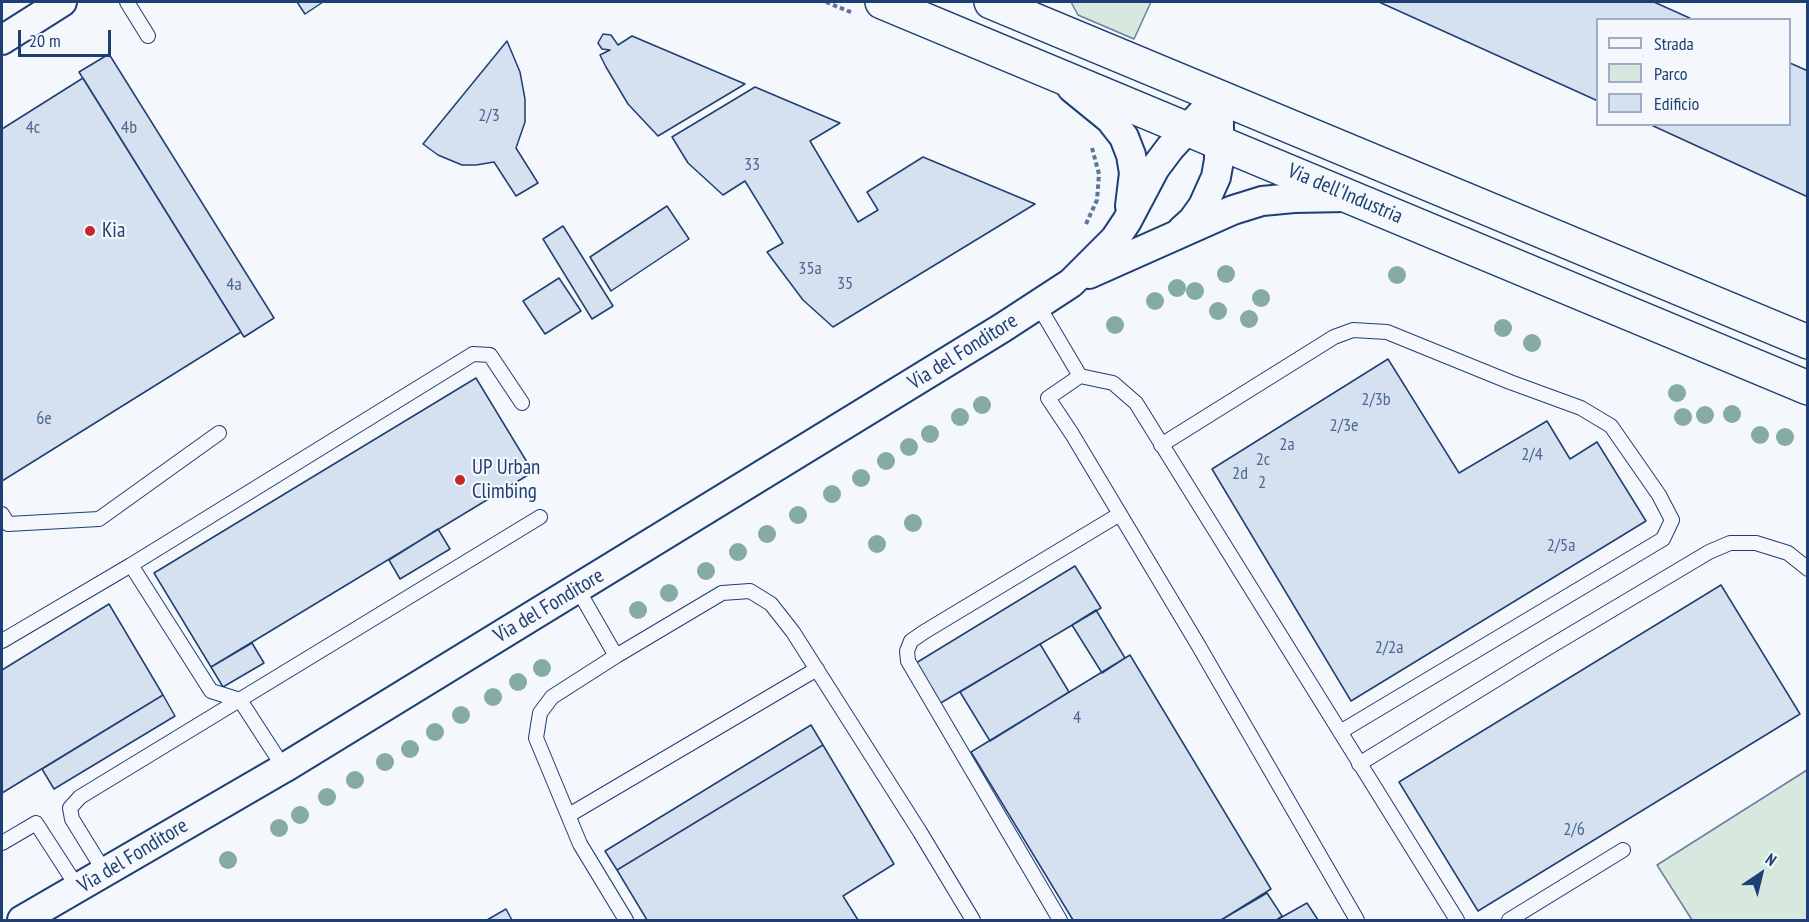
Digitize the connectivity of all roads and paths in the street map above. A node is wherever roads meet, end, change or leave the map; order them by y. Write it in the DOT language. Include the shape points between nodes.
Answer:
graph roads {
  1 [pos="62,2"];
  2 [pos="127,2"];
  3 [pos="826,2"];
  4 [pos="991,2"];
  5 [pos="870,8"];
  6 [pos="148,36"];
  7 [pos="2,40"];
  8 [pos="1045,69"];
  9 [pos="1218,96"];
  10 [pos="1186,128"];
  11 [pos="1219,141"];
  12 [pos="1092,145"];
  13 [pos="1350,196"];
  14 [pos="1127,221"];
  15 [pos="1085,225"];
  16 [pos="1176,235"];
  17 [pos="1071,283"];
  18 [pos="1038,305"];
  19 [pos="1808,342"];
  20 [pos="1080,376"];
  21 [pos="1808,388"];
  22 [pos="522,403"];
  23 [pos="219,433"];
  24 [pos="1161,445"];
  25 [pos="2,514"];
  26 [pos="1120,514"];
  27 [pos="540,517"];
  28 [pos="131,565"];
  29 [pos="1808,569"];
  30 [pos="577,588"];
  31 [pos="2,641"];
  32 [pos="616,656"];
  33 [pos="817,669"];
  34 [pos="240,700"];
  35 [pos="1340,732"];
  36 [pos="1359,764"];
  37 [pos="284,768"];
  38 [pos="569,815"];
  39 [pos="2,843"];
  40 [pos="1623,850"];
  41 [pos="105,871"];
  42 [pos="78,888"];
  43 [pos="22,921"];
  44 [pos="626,921"];
  45 [pos="973,921"];
  46 [pos="1060,921"];
  47 [pos="1357,921"];
  48 [pos="1457,921"];
  49 [pos="1509,921"];
  1 -- 7 [label="street"];
  2 -- 6 [label="lane"];
  3 -- 5 [label="path"];
  4 -- 9 [label="main road, Via dell'Industria"];
  5 -- 8 [label="main road, Via dell'Industria"];
  8 -- 10 [label="main road, Via dell'Industria"];
  8 -- 14 [label="street, Via del Fonditore" via="1110,119 1124,137 1134,173"];
  9 -- 10 [label="street, Via del Fonditore"];
  9 -- 11 [label="street, Via del Fonditore"];
  9 -- 19 [label="main road, Via dell'Industria"];
  10 -- 11 [label="main road, Via dell'Industria"];
  10 -- 14 [label="street, Via del Fonditore" via="1155,168"];
  11 -- 13 [label="main road, Via dell'Industria"];
  11 -- 16 [label="street, Via del Fonditore" via="1216,177 1209,194 1193,220"];
  12 -- 15 [label="path" via="1099,174 1097,200"];
  13 -- 16 [label="street, Via del Fonditore" via="1262,201"];
  13 -- 21 [label="main road, Via dell'Industria"];
  14 -- 17 [label="street, Via del Fonditore" via="1100,256"];
  16 -- 17 [label="street, Via del Fonditore"];
  17 -- 18 [label="street, Via del Fonditore"];
  18 -- 20 [label="lane"];
  18 -- 30 [label="street, Via del Fonditore"];
  20 -- 24 [label="lane" via="1113,383 1136,403"];
  20 -- 26 [label="lane" via="1048,398"];
  22 -- 28 [label="lane" via="490,355 473,354"];
  23 -- 25 [label="lane" via="99,519 8,524"];
  24 -- 35 [label="lane"];
  24 -- 35 [label="lane" via="1334,337 1353,330 1387,332 1581,408 1611,426 1659,495 1672,520 1663,538"];
  26 -- 46 [label="lane" via="924,632 911,641 907,651 908,661"];
  26 -- 47 [label="lane"];
  27 -- 34 [label="lane"];
  28 -- 31 [label="lane"];
  28 -- 34 [label="lane" via="211,691"];
  29 -- 36 [label="lane" via="1788,553 1756,543 1730,543 1709,552"];
  30 -- 32 [label="lane"];
  30 -- 37 [label="street, Via del Fonditore"];
  32 -- 33 [label="lane" via="722,593 750,591 771,604"];
  32 -- 38 [label="lane" via="552,697 540,713 536,738"];
  33 -- 38 [label="lane"];
  33 -- 45 [label="lane"];
  34 -- 37 [label="lane"];
  34 -- 41 [label="lane" via="80,797 70,808 72,819"];
  35 -- 36 [label="lane"];
  36 -- 48 [label="lane"];
  37 -- 41 [label="street, Via del Fonditore"];
  38 -- 44 [label="lane" via="580,844"];
  39 -- 42 [label="lane" via="36,823"];
  40 -- 49 [label="lane"];
  41 -- 42 [label="street, Via del Fonditore"];
  42 -- 43 [label="street, Via del Fonditore"];
}
